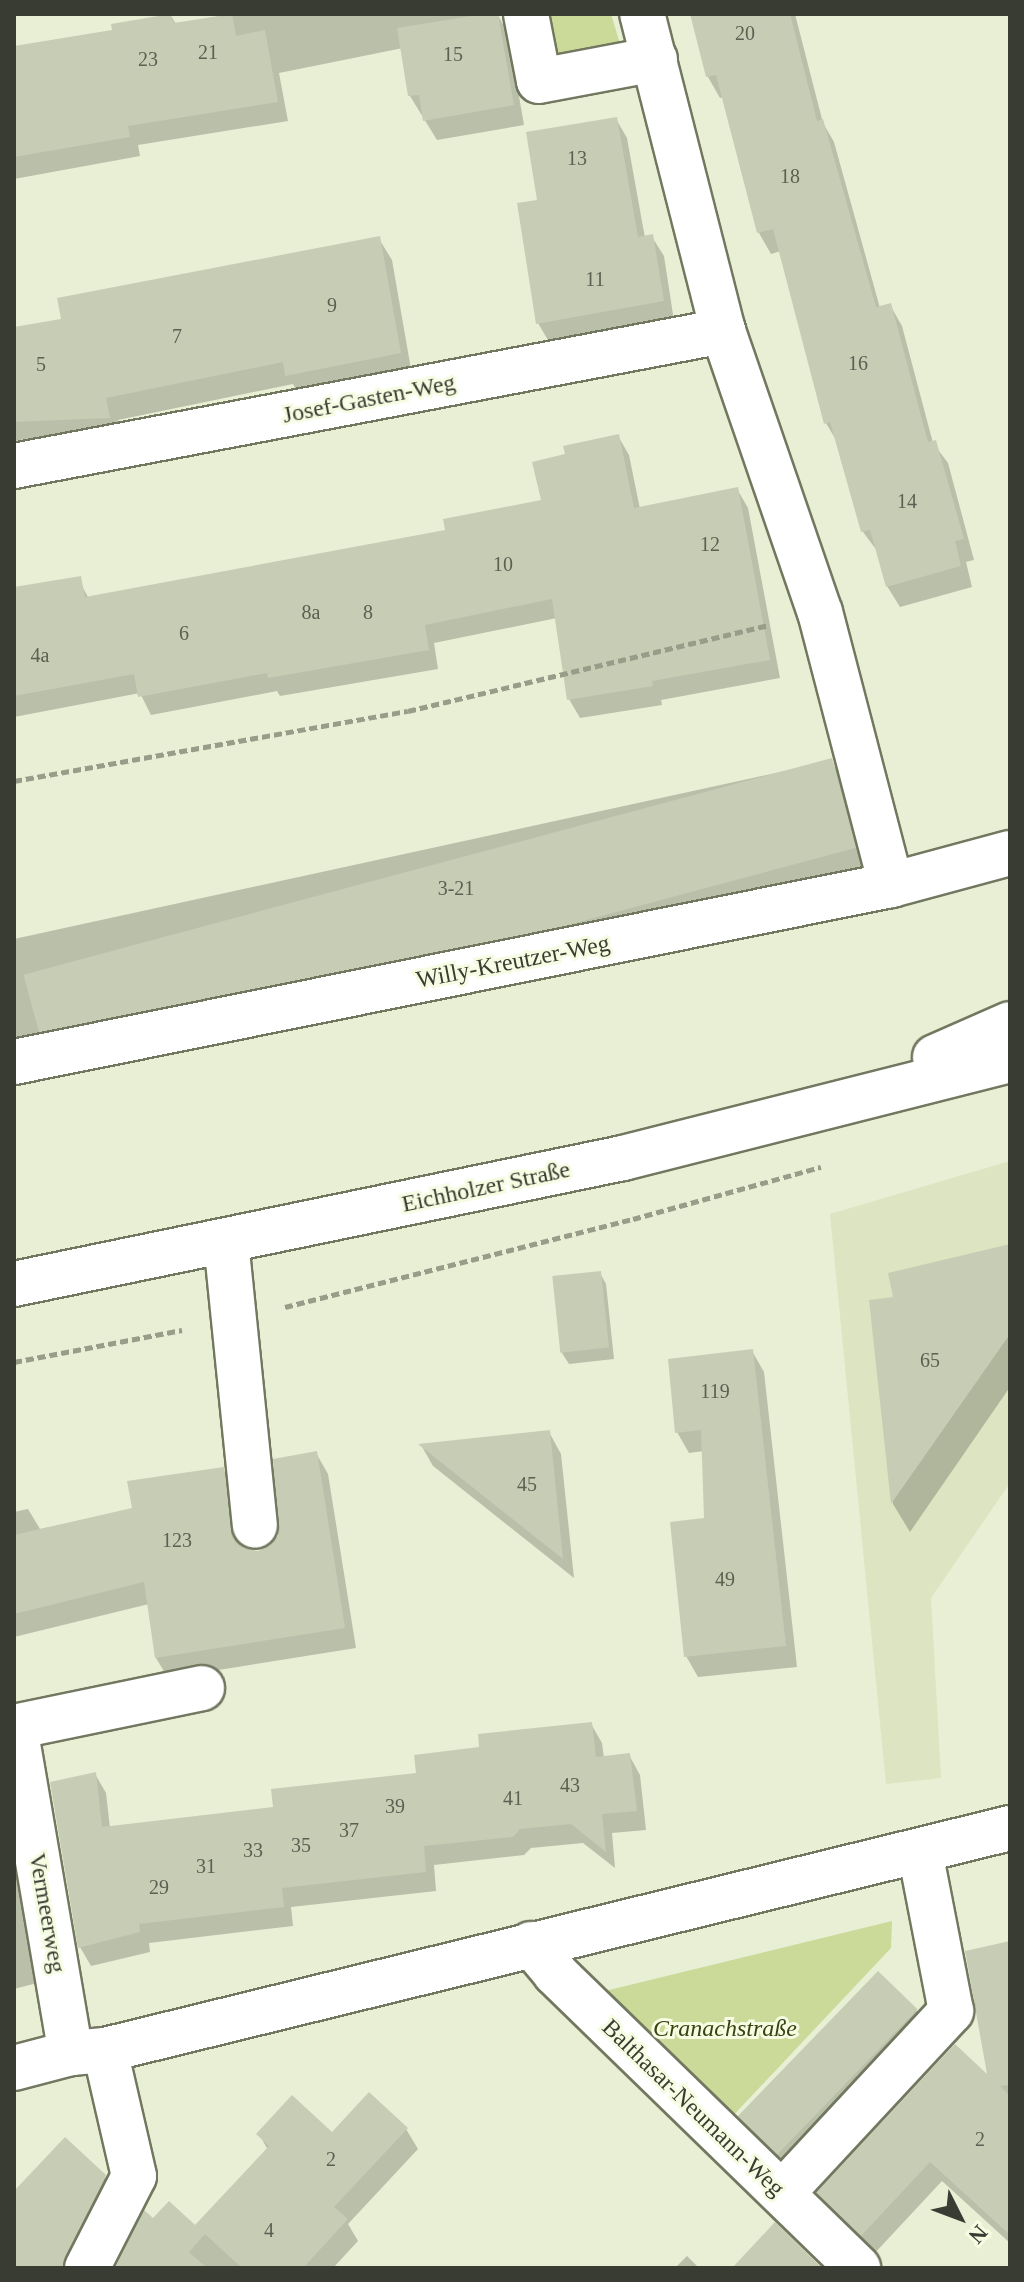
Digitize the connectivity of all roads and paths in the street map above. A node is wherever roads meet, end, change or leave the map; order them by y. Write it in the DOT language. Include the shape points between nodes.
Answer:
graph roads {
  1 [pos="526,14"];
  2 [pos="642,14"];
  3 [pos="655,59"];
  4 [pos="723,331"];
  5 [pos="14,466"];
  6 [pos="820,612"];
  7 [pos="14,781"];
  8 [pos="1010,853"];
  9 [pos="891,885"];
  10 [pos="1010,1024"];
  11 [pos="1010,1060"];
  12 [pos="14,1062"];
  13 [pos="817,1108"];
  14 [pos="829,1165"];
  15 [pos="226,1241"];
  16 [pos="152,1254"];
  17 [pos="14,1258"];
  18 [pos="14,1284"];
  19 [pos="235,1320"];
  20 [pos="14,1362"];
  21 [pos="255,1526"];
  22 [pos="202,1688"];
  23 [pos="15,1727"];
  24 [pos="1010,1828"];
  25 [pos="920,1852"];
  26 [pos="531,1944"];
  27 [pos="88,2052"];
  28 [pos="14,2068"];
  29 [pos="796,2178"];
  30 [pos="87,2268"];
  31 [pos="858,2268"];
  1 -- 3 [label="street" via="539,81"];
  2 -- 3 [label="street"];
  3 -- 4 [label="street"];
  4 -- 5 [label="street, Josef-Gasten-Weg"];
  4 -- 6 [label="street"];
  6 -- 7 [label="path" via="408,711"];
  6 -- 9 [label="street"];
  8 -- 9 [label="street, Willy-Kreutzer-Weg"];
  9 -- 12 [label="street, Willy-Kreutzer-Weg"];
  10 -- 13 [label="street, Eichholzer Straße"];
  11 -- 13 [label="street, Eichholzer Straße"];
  13 -- 15 [label="street, Eichholzer Straße" via="623,1158"];
  14 -- 19 [label="path"];
  15 -- 16 [label="street, Eichholzer Straße"];
  15 -- 19 [label="street"];
  16 -- 17 [label="street, Eichholzer Straße"];
  16 -- 18 [label="street, Eichholzer Straße"];
  19 -- 20 [label="path"];
  19 -- 21 [label="street"];
  22 -- 23 [label="street, Vermeerweg"];
  23 -- 27 [label="street, Vermeerweg"];
  24 -- 25 [label="street"];
  25 -- 26 [label="street"];
  25 -- 29 [label="street" via="951,2011"];
  26 -- 27 [label="street"];
  26 -- 31 [label="street, Balthasar-Neumann-Weg"];
  27 -- 28 [label="street"];
  27 -- 30 [label="street, Vermeerweg" via="134,2176"];
}
